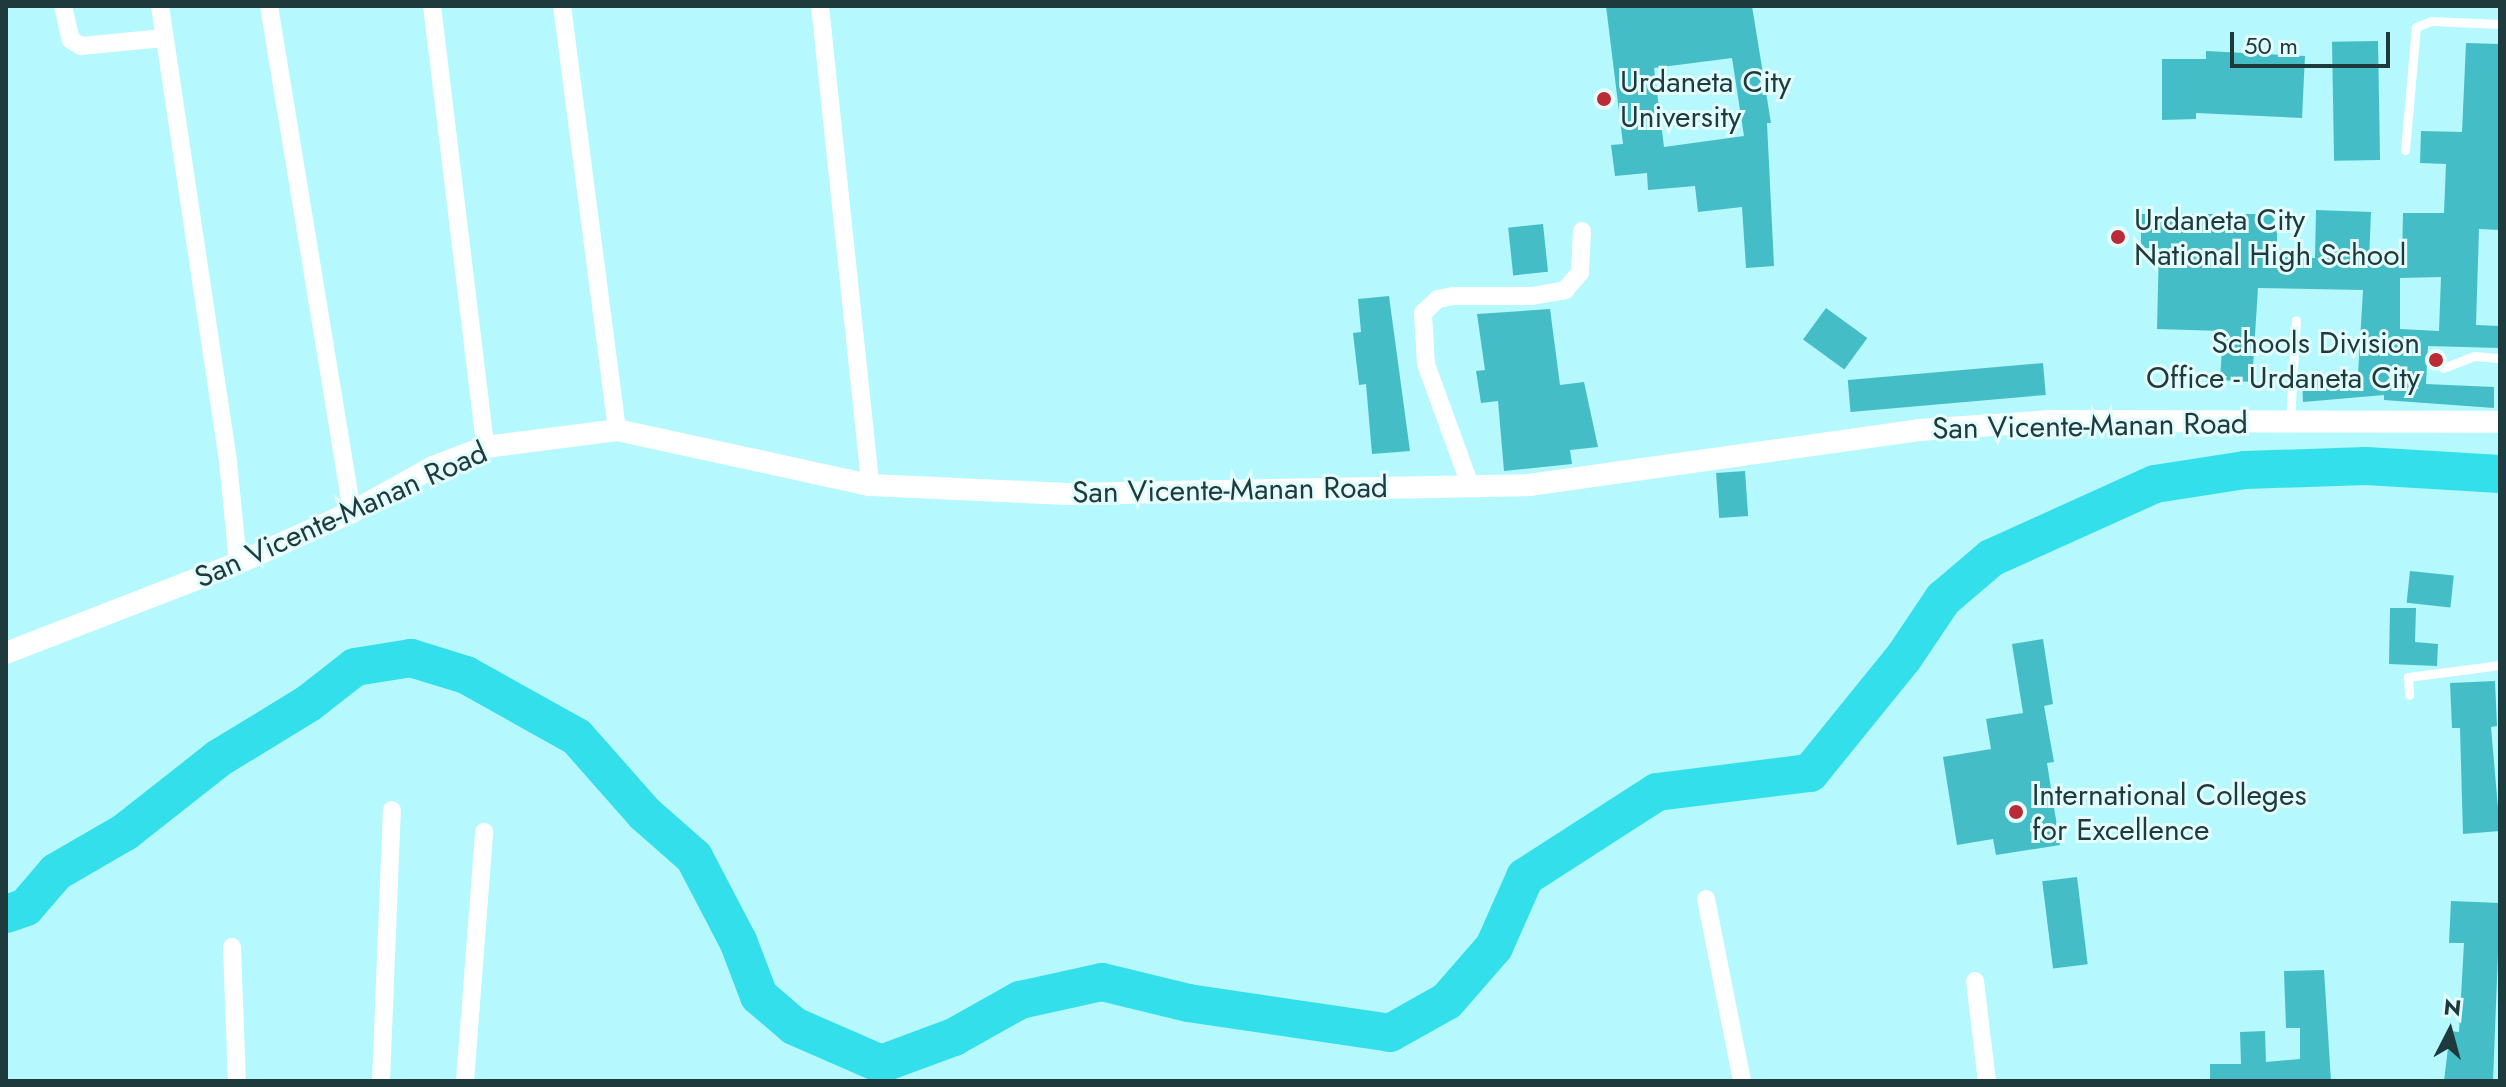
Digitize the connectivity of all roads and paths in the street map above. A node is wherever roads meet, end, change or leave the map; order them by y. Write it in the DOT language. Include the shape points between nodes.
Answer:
graph roads {
  1 [pos="63,6"];
  2 [pos="160,6"];
  3 [pos="269,6"];
  4 [pos="432,6"];
  5 [pos="562,6"];
  6 [pos="820,6"];
  7 [pos="2500,24"];
  8 [pos="164,38"];
  9 [pos="2405,150"];
  10 [pos="1582,231"];
  11 [pos="2296,320"];
  12 [pos="2500,358"];
  13 [pos="2443,368"];
  14 [pos="2500,422"];
  15 [pos="2290,423"];
  16 [pos="617,430"];
  17 [pos="485,447"];
  18 [pos="870,485"];
  19 [pos="1470,485"];
  20 [pos="352,512"];
  21 [pos="238,563"];
  22 [pos="6,653"];
  23 [pos="2500,665"];
  24 [pos="2409,695"];
  25 [pos="392,810"];
  26 [pos="484,832"];
  27 [pos="1706,899"];
  28 [pos="232,947"];
  29 [pos="1975,981"];
  30 [pos="237,1081"];
  31 [pos="381,1081"];
  32 [pos="465,1081"];
  33 [pos="1742,1081"];
  34 [pos="1987,1081"];
  1 -- 8 [label="street" via="71,40 81,46"];
  2 -- 8 [label="street"];
  3 -- 20 [label="street"];
  4 -- 17 [label="street"];
  5 -- 16 [label="street"];
  6 -- 18 [label="street"];
  7 -- 9 [label="lane" via="2432,21 2416,27"];
  8 -- 21 [label="street" via="228,462"];
  10 -- 19 [label="street" via="1580,273 1565,290 1532,296 1454,296 1438,299 1423,313 1426,364"];
  11 -- 15 [label="lane"];
  12 -- 13 [label="lane" via="2464,358"];
  14 -- 15 [label="street, San Vicente-Manan Road"];
  15 -- 19 [label="street, San Vicente-Manan Road" via="2050,421 1919,430 1598,478"];
  16 -- 17 [label="street, San Vicente-Manan Road"];
  16 -- 18 [label="street, San Vicente-Manan Road"];
  17 -- 20 [label="street, San Vicente-Manan Road" via="433,467"];
  18 -- 19 [label="street, San Vicente-Manan Road" via="1068,494"];
  20 -- 21 [label="street, San Vicente-Manan Road"];
  21 -- 22 [label="street, San Vicente-Manan Road"];
  23 -- 24 [label="lane" via="2408,677"];
  25 -- 31 [label="street"];
  26 -- 32 [label="street"];
  27 -- 33 [label="street"];
  28 -- 30 [label="street"];
  29 -- 34 [label="street"];
}
